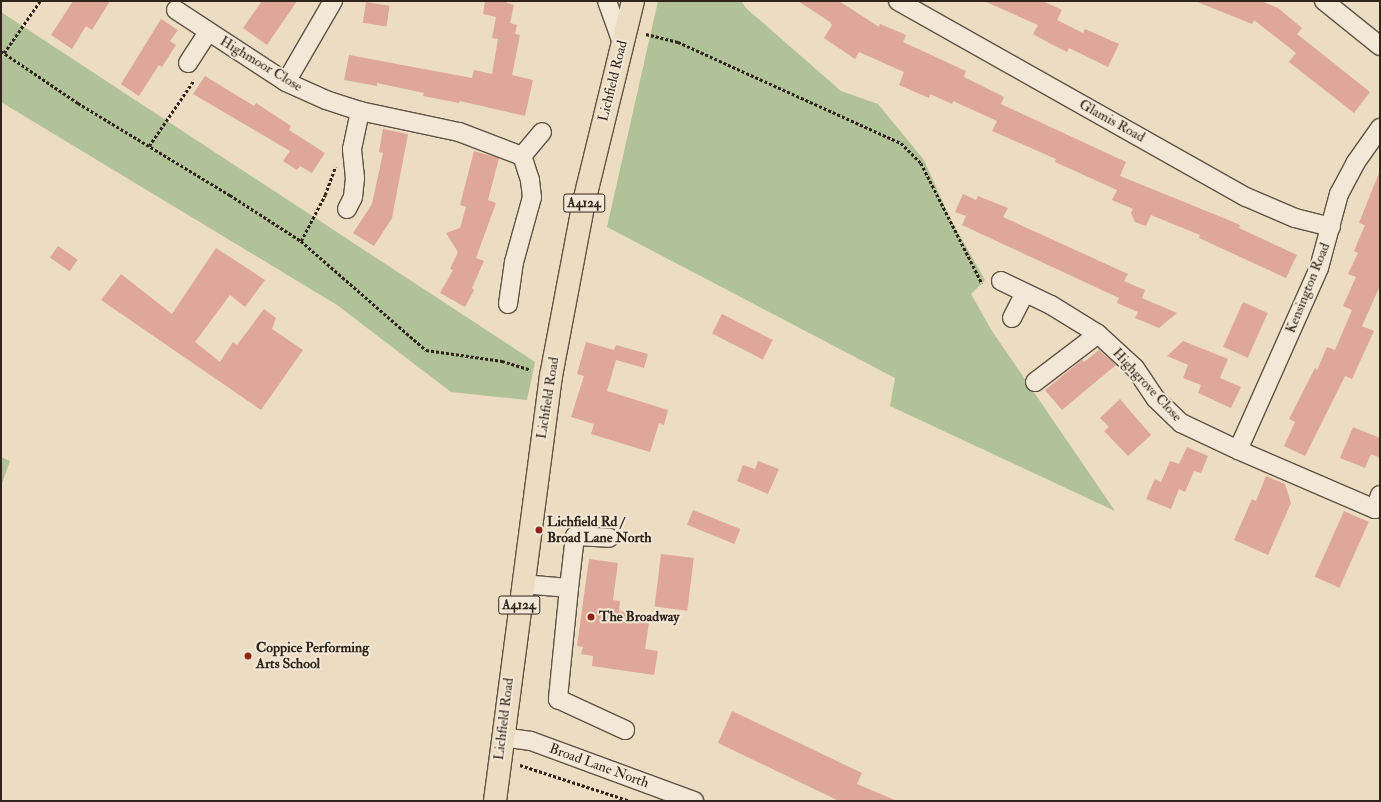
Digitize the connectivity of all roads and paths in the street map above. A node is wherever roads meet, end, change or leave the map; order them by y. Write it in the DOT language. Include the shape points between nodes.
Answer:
graph roads {
  1 [pos="40,1"];
  2 [pos="333,1"];
  3 [pos="607,1"];
  4 [pos="633,1"];
  5 [pos="898,1"];
  6 [pos="1324,1"];
  7 [pos="176,10"];
  8 [pos="208,32"];
  9 [pos="624,38"];
  10 [pos="1380,46"];
  11 [pos="1,51"];
  12 [pos="4,53"];
  13 [pos="188,63"];
  14 [pos="286,82"];
  15 [pos="360,111"];
  16 [pos="1380,128"];
  17 [pos="542,132"];
  18 [pos="149,146"];
  19 [pos="352,149"];
  20 [pos="522,156"];
  21 [pos="346,208"];
  22 [pos="1331,227"];
  23 [pos="301,241"];
  24 [pos="1001,281"];
  25 [pos="1025,293"];
  26 [pos="508,304"];
  27 [pos="1012,318"];
  28 [pos="1098,334"];
  29 [pos="551,376"];
  30 [pos="1035,382"];
  31 [pos="1238,450"];
  32 [pos="1380,495"];
  33 [pos="609,538"];
  34 [pos="522,584"];
  35 [pos="569,588"];
  36 [pos="625,730"];
  37 [pos="502,737"];
  38 [pos="500,759"];
  39 [pos="494,801"];
  40 [pos="630,801"];
  41 [pos="694,801"];
  1 -- 12 [label="path"];
  2 -- 14 [label="street"];
  3 -- 9 [label="street"];
  4 -- 9 [label="main road, Lichfield Road / A4124"];
  5 -- 22 [label="street, Glamis Road" via="1246,197 1296,218"];
  6 -- 10 [label="street"];
  7 -- 8 [label="street, Highmoor Close"];
  8 -- 13 [label="street, Highmoor Close"];
  8 -- 14 [label="street, Highmoor Close"];
  9 -- 24 [label="path" via="659,36 678,42 901,143 921,163 986,292"];
  9 -- 29 [label="main road, Lichfield Road / A4124" via="583,206"];
  11 -- 12 [label="path"];
  12 -- 18 [label="path" via="78,103"];
  13 -- 18 [label="path" via="200,70"];
  14 -- 15 [label="street, Highmoor Close" via="326,100"];
  15 -- 19 [label="street"];
  15 -- 20 [label="street, Highmoor Close" via="459,132"];
  16 -- 22 [label="street, Kensington Road" via="1356,162 1339,194"];
  17 -- 20 [label="street"];
  18 -- 23 [label="path" via="230,194"];
  19 -- 21 [label="street" via="355,178 353,197"];
  19 -- 23 [label="path" via="342,145 325,196"];
  20 -- 26 [label="street" via="530,180 530,206 514,262"];
  22 -- 31 [label="street, Kensington Road" via="1319,268"];
  23 -- 29 [label="path" via="426,350 502,361"];
  24 -- 25 [label="street, Highgrove Close"];
  25 -- 27 [label="street"];
  25 -- 28 [label="street, Highgrove Close" via="1052,305"];
  28 -- 30 [label="street"];
  28 -- 31 [label="street, Highgrove Close" via="1135,368 1156,399 1181,423"];
  29 -- 34 [label="main road, Lichfield Road / A4124"];
  31 -- 32 [label="street, Highgrove Close" via="1375,508"];
  33 -- 35 [label="street" via="575,536"];
  34 -- 35 [label="street"];
  34 -- 37 [label="main road, Lichfield Road / A4124"];
  35 -- 36 [label="street" via="558,700"];
  37 -- 38 [label="main road, Lichfield Road / A4124"];
  37 -- 41 [label="street, Broad Lane North" via="531,741"];
  38 -- 39 [label="main road, Lichfield Road / A4124"];
  38 -- 40 [label="path"];
}
